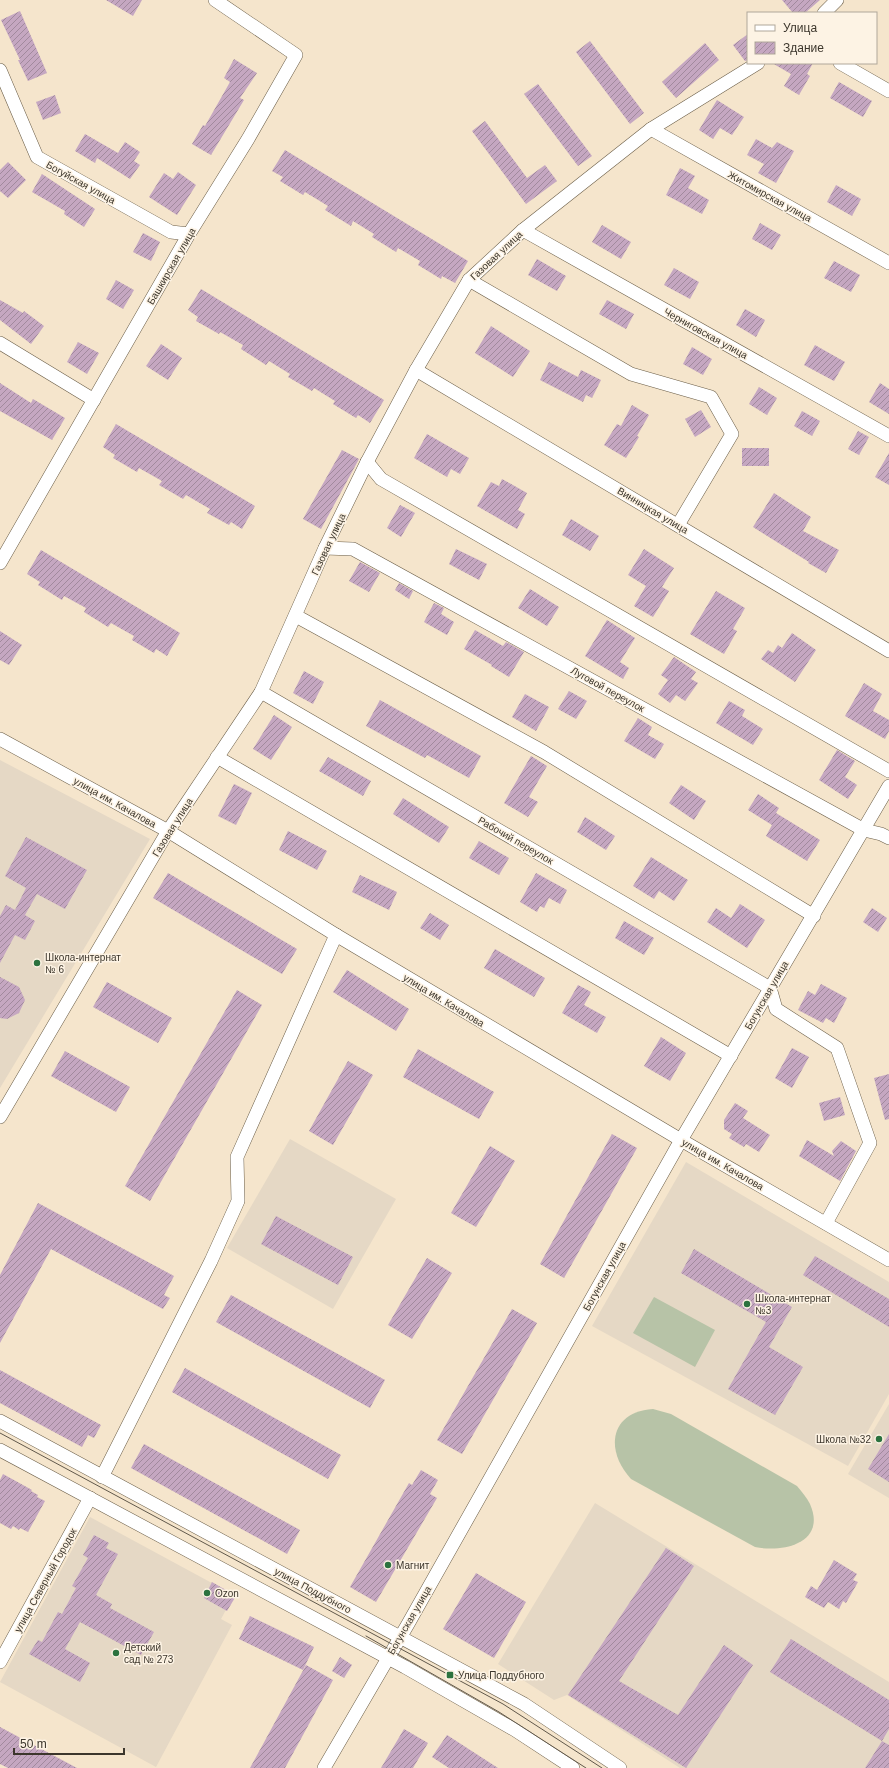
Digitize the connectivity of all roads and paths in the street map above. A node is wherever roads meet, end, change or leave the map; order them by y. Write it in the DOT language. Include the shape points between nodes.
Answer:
graph roads {
  1 [pos="215,0"];
  2 [pos="837,0"];
  3 [pos="825,12"];
  4 [pos="756,64"];
  5 [pos="842,64"];
  6 [pos="0,70"];
  7 [pos="889,91"];
  8 [pos="651,129"];
  9 [pos="523,230"];
  10 [pos="189,234"];
  11 [pos="889,263"];
  12 [pos="469,280"];
  13 [pos="0,343"];
  14 [pos="416,370"];
  15 [pos="94,400"];
  16 [pos="889,436"];
  17 [pos="367,462"];
  18 [pos="678,525"];
  19 [pos="325,548"];
  20 [pos="1,559"];
  21 [pos="296,616"];
  22 [pos="889,651"];
  23 [pos="261,692"];
  24 [pos="0,739"];
  25 [pos="217,758"];
  26 [pos="889,771"];
  27 [pos="889,786"];
  28 [pos="864,830"];
  29 [pos="168,831"];
  30 [pos="889,838"];
  31 [pos="814,916"];
  32 [pos="336,935"];
  33 [pos="770,988"];
  34 [pos="731,1056"];
  35 [pos="0,1117"];
  36 [pos="681,1140"];
  37 [pos="826,1223"];
  38 [pos="889,1260"];
  39 [pos="0,1421"];
  40 [pos="0,1450"];
  41 [pos="102,1477"];
  42 [pos="90,1498"];
  43 [pos="400,1637"];
  44 [pos="388,1658"];
  45 [pos="0,1662"];
  46 [pos="324,1768"];
  47 [pos="573,1768"];
  48 [pos="620,1768"];
  1 -- 10 [label="street, Башкирская улица" via="296,55"];
  2 -- 3 [label="street"];
  4 -- 8 [label="street, Газовая улица"];
  5 -- 7 [label="street"];
  6 -- 10 [label="street, Богуйская улица" via="37,157 171,232"];
  8 -- 9 [label="street, Газовая улица"];
  8 -- 11 [label="street, Житомирская улица"];
  9 -- 12 [label="street, Газовая улица"];
  9 -- 16 [label="street, Черниговская улица"];
  10 -- 15 [label="street, Башкирская улица"];
  12 -- 14 [label="street, Газовая улица"];
  12 -- 18 [label="street" via="631,374 711,397 732,434"];
  13 -- 15 [label="street"];
  14 -- 17 [label="street, Газовая улица"];
  14 -- 18 [label="street, Винницкая улица"];
  15 -- 20 [label="street, Башкирская улица"];
  17 -- 19 [label="street, Газовая улица"];
  17 -- 26 [label="street" via="381,480"];
  18 -- 22 [label="street, Винницкая улица"];
  19 -- 21 [label="street, Газовая улица"];
  19 -- 28 [label="street, Луговой переулок" via="353,549"];
  21 -- 23 [label="street, Газовая улица"];
  21 -- 31 [label="street" via="544,752"];
  23 -- 25 [label="street, Газовая улица"];
  23 -- 33 [label="street, Рабочий переулок"];
  24 -- 29 [label="street, улица им. Качалова"];
  25 -- 29 [label="street, Газовая улица"];
  25 -- 34 [label="street"];
  27 -- 28 [label="street, Богунская улица"];
  28 -- 30 [label="street, Луговой переулок"];
  28 -- 31 [label="street, Богунская улица"];
  29 -- 32 [label="street, улица им. Качалова"];
  29 -- 35 [label="street, Газовая улица"];
  31 -- 33 [label="street, Богунская улица"];
  32 -- 36 [label="street, улица им. Качалова"];
  32 -- 41 [label="street" via="237,1157 238,1201 211,1261"];
  33 -- 34 [label="street, Богунская улица"];
  33 -- 37 [label="street" via="776,1010 837,1048 870,1143"];
  34 -- 36 [label="street, Богунская улица"];
  36 -- 37 [label="street, улица им. Качалова"];
  36 -- 43 [label="street, Богунская улица"];
  37 -- 38 [label="street, улица им. Качалова"];
  39 -- 41 [label="street, улица Поддубного"];
  40 -- 42 [label="street"];
  41 -- 43 [label="street, улица Поддубного"];
  42 -- 44 [label="street"];
  42 -- 45 [label="street, улица Северный Городок"];
  43 -- 44 [label="street, Богунская улица"];
  43 -- 48 [label="street, улица Поддубного" via="524,1704"];
  44 -- 46 [label="street, Богунская улица"];
  44 -- 47 [label="street" via="515,1730"];
}
